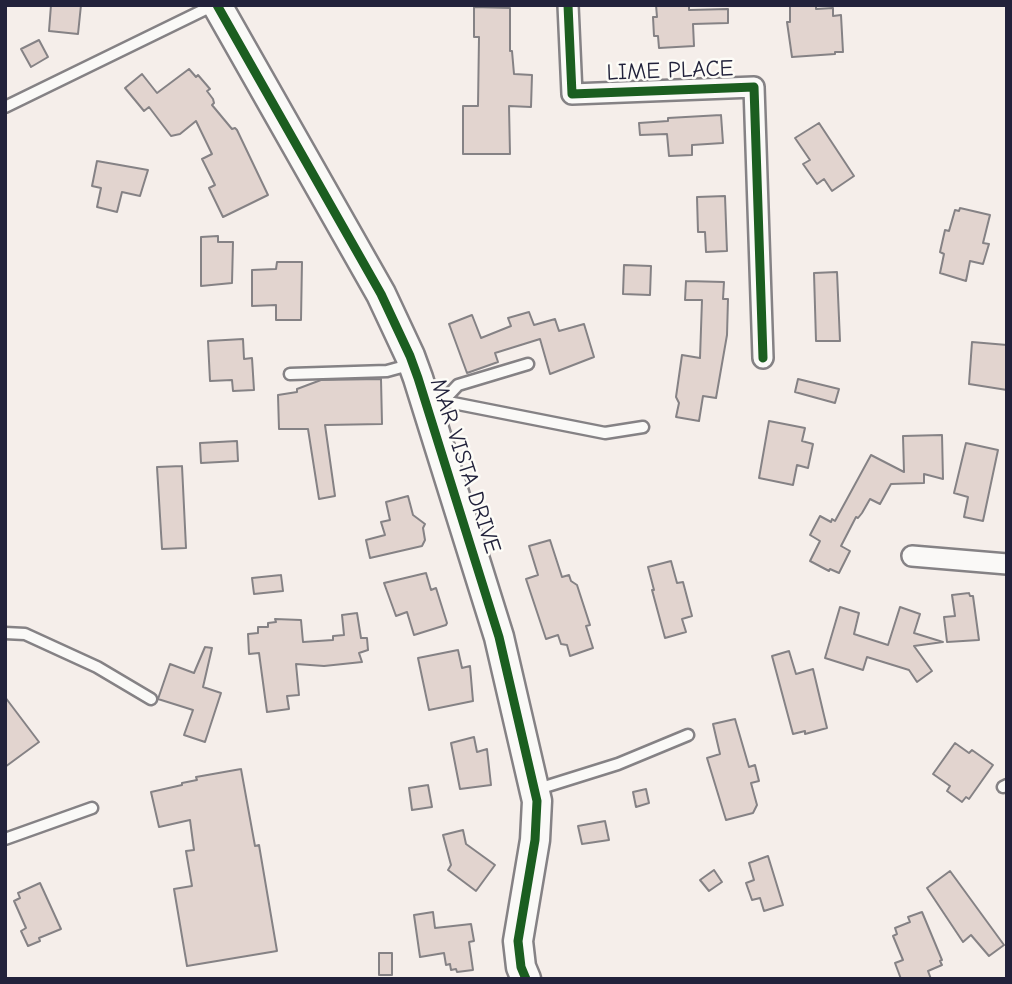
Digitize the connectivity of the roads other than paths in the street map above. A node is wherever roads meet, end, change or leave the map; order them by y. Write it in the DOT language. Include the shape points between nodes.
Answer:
graph roads {
  1 [pos="215,5"];
  2 [pos="568,5"];
  3 [pos="5,107"];
  4 [pos="763,358"];
  5 [pos="413,364"];
  6 [pos="528,364"];
  7 [pos="290,374"];
  8 [pos="435,402"];
  9 [pos="643,427"];
  10 [pos="912,556"];
  11 [pos="1007,564"];
  12 [pos="5,633"];
  13 [pos="151,699"];
  14 [pos="688,735"];
  15 [pos="534,790"];
  16 [pos="92,808"];
  17 [pos="5,839"];
  18 [pos="526,979"];
  1 -- 3 [label="lane"];
  1 -- 5 [label="street, MAR VISTA DRIVE" via="381,294"];
  2 -- 4 [label="street, LIME PLACE" via="572,94 754,87"];
  5 -- 7 [label="lane" via="387,371"];
  5 -- 8 [label="street, MAR VISTA DRIVE"];
  6 -- 8 [label="lane" via="458,385"];
  8 -- 9 [label="lane" via="605,433"];
  8 -- 15 [label="street, MAR VISTA DRIVE" via="499,637"];
  10 -- 11 [label="street"];
  12 -- 13 [label="lane" via="25,634 97,667"];
  14 -- 15 [label="lane" via="618,764"];
  15 -- 18 [label="street, MAR VISTA DRIVE" via="536,839 518,941"];
  16 -- 17 [label="lane"];
}
